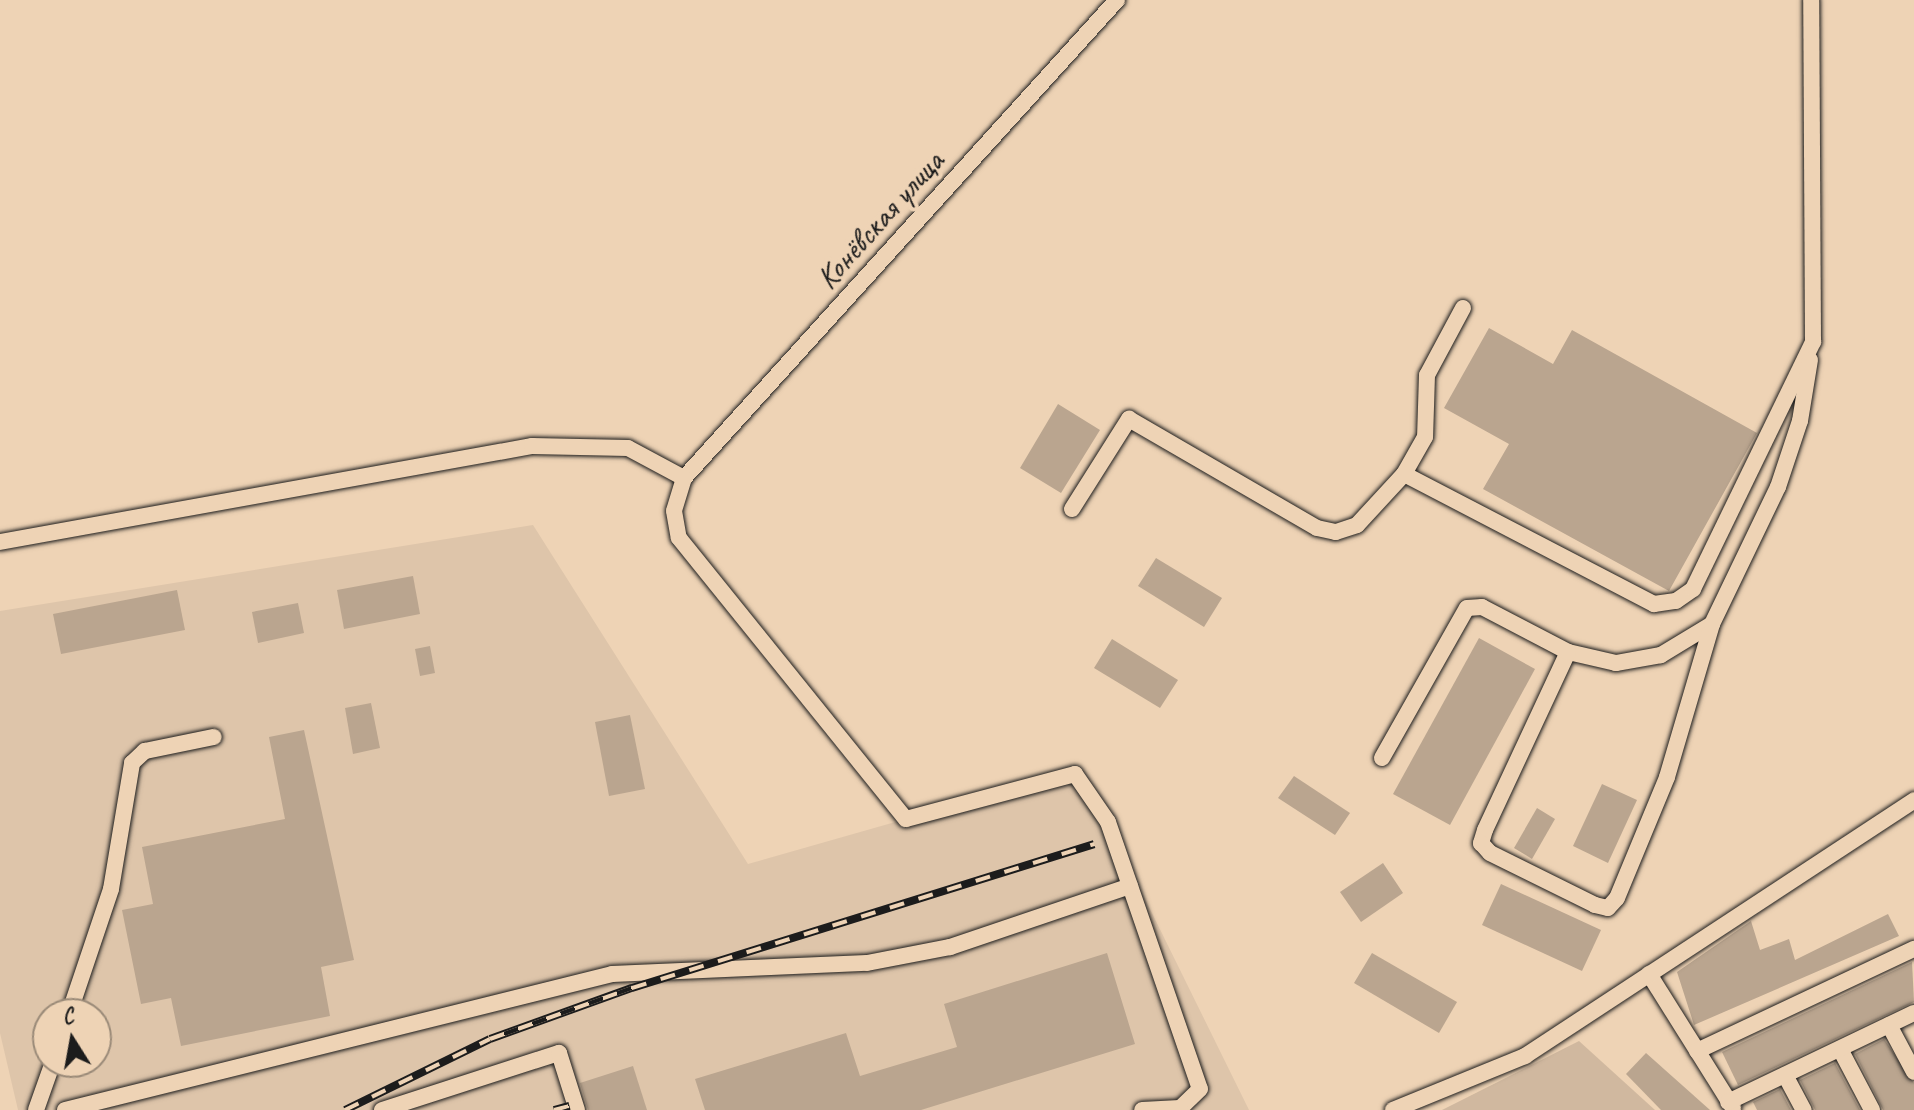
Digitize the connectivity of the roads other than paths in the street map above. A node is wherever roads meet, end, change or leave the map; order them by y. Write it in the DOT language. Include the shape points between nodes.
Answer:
graph roads {
  1 [pos="1117,0"];
  2 [pos="1811,0"];
  3 [pos="1463,308"];
  4 [pos="1813,342"];
  5 [pos="1404,474"];
  6 [pos="684,478"];
  7 [pos="1072,509"];
  8 [pos="0,542"];
  9 [pos="1712,624"];
  10 [pos="1568,652"];
  11 [pos="214,737"];
  12 [pos="1382,758"];
  13 [pos="1914,800"];
  14 [pos="1130,886"];
  15 [pos="1914,949"];
  16 [pos="1649,974"];
  17 [pos="74,998"];
  18 [pos="1914,1013"];
  19 [pos="1889,1025"];
  20 [pos="1840,1049"];
  21 [pos="1697,1051"];
  22 [pos="1914,1072"];
  23 [pos="1785,1075"];
  24 [pos="47,1078"];
  25 [pos="1731,1106"];
  26 [pos="36,1110"];
  27 [pos="65,1110"];
  28 [pos="382,1110"];
  29 [pos="577,1110"];
  30 [pos="1142,1110"];
  31 [pos="1393,1110"];
  32 [pos="1804,1110"];
  33 [pos="1872,1110"];
  1 -- 6 [label="lane, Конёвская улица"];
  2 -- 4 [label="lane"];
  3 -- 5 [label="lane" via="1427,375 1425,437"];
  4 -- 5 [label="lane" via="1693,589 1676,601 1654,604"];
  4 -- 9 [label="lane" via="1800,421 1778,487"];
  5 -- 7 [label="lane" via="1357,525 1336,532 1317,528 1129,419"];
  6 -- 8 [label="lane" via="628,448 532,446"];
  6 -- 14 [label="lane" via="674,511 679,538 906,819 1075,774 1108,822"];
  9 -- 10 [label="lane" via="1661,655 1616,663"];
  9 -- 10 [label="lane" via="1667,777 1608,908 1490,853 1481,843"];
  10 -- 12 [label="lane" via="1482,607 1467,608"];
  11 -- 17 [label="lane" via="145,751 132,763 111,889"];
  13 -- 16 [label="lane"];
  14 -- 27 [label="lane" via="950,947 867,963 612,974"];
  14 -- 30 [label="lane" via="1200,1089 1180,1108"];
  15 -- 21 [label="lane"];
  16 -- 21 [label="lane"];
  16 -- 31 [label="lane" via="1498,1071"];
  18 -- 19 [label="lane"];
  19 -- 20 [label="lane"];
  19 -- 22 [label="lane"];
  20 -- 23 [label="lane"];
  20 -- 33 [label="lane"];
  21 -- 25 [label="lane"];
  23 -- 25 [label="lane"];
  23 -- 32 [label="lane"];
  24 -- 26 [label="lane"];
  28 -- 29 [label="lane" via="559,1053"];
}
